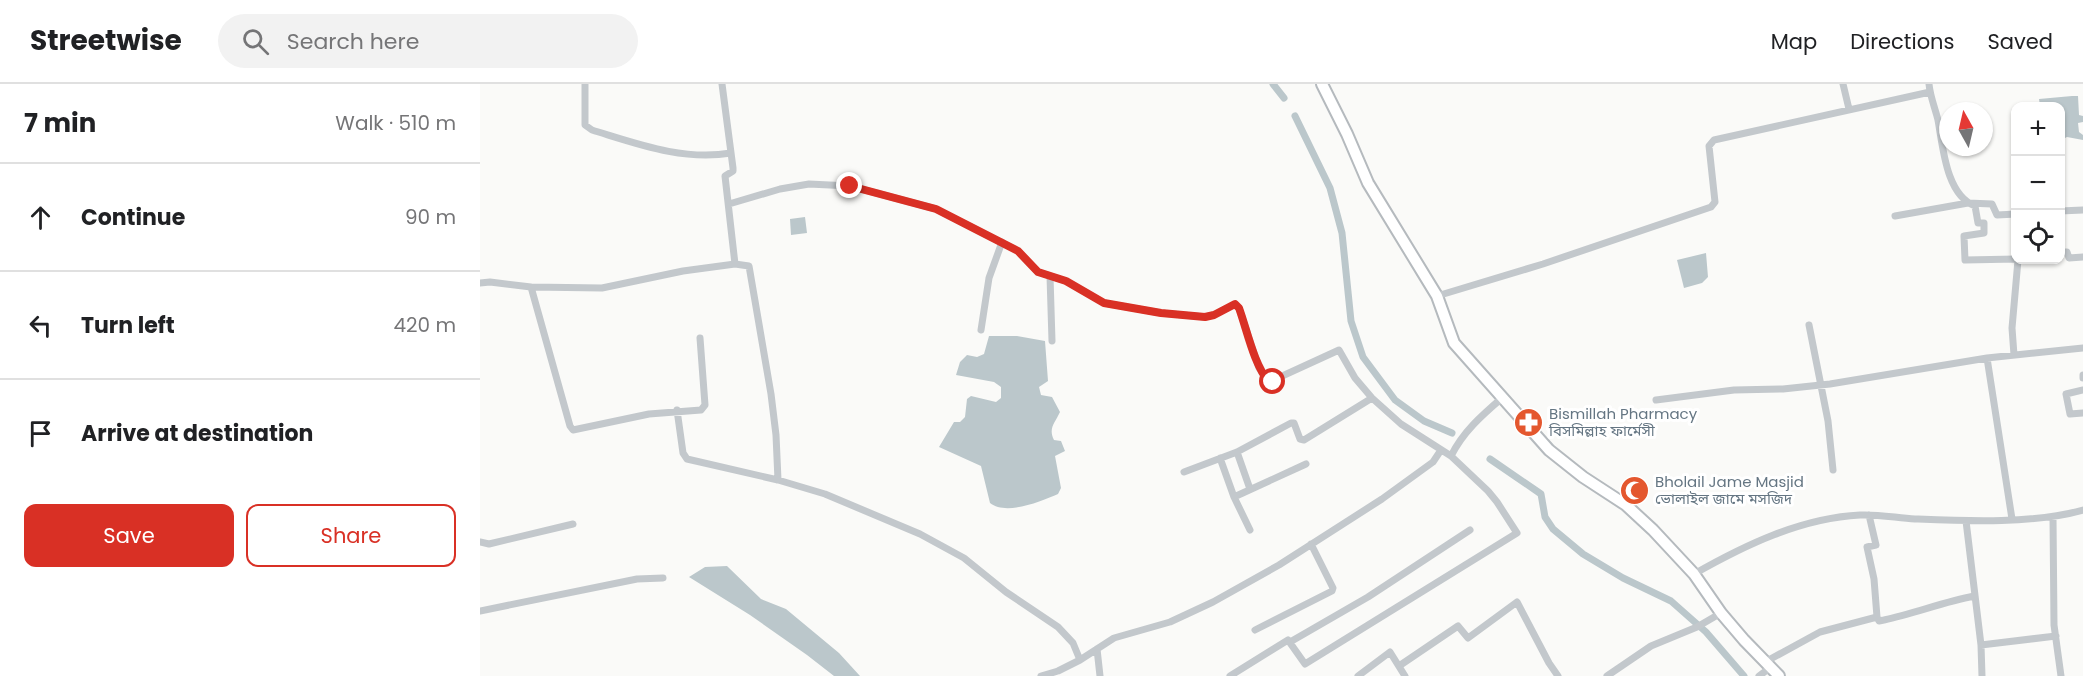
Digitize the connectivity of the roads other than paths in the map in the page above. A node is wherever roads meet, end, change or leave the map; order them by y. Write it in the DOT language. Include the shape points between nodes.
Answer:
graph roads {
  1 [pos="585,84"];
  2 [pos="722,84"];
  3 [pos="1322,84"];
  4 [pos="1843,84"];
  5 [pos="1929,88"];
  6 [pos="1849,109"];
  7 [pos="731,153"];
  8 [pos="1968,203"];
  9 [pos="729,204"];
  10 [pos="2083,210"];
  11 [pos="2065,211"];
  12 [pos="2011,214"];
  13 [pos="1895,216"];
  14 [pos="1002,242"];
  15 [pos="2065,252"];
  16 [pos="2083,257"];
  17 [pos="2011,259"];
  18 [pos="735,264"];
  19 [pos="2017,264"];
  20 [pos="1050,276"];
  21 [pos="480,283"];
  22 [pos="531,287"];
  23 [pos="1437,296"];
  24 [pos="1809,325"];
  25 [pos="981,330"];
  26 [pos="700,338"];
  27 [pos="1052,341"];
  28 [pos="2083,348"];
  29 [pos="2014,355"];
  30 [pos="1987,358"];
  31 [pos="1822,385"];
  32 [pos="2083,390"];
  33 [pos="1372,398"];
  34 [pos="1502,398"];
  35 [pos="1656,400"];
  36 [pos="677,410"];
  37 [pos="2083,413"];
  38 [pos="1441,450"];
  39 [pos="1237,452"];
  40 [pos="1451,456"];
  41 [pos="1220,458"];
  42 [pos="1306,464"];
  43 [pos="1833,470"];
  44 [pos="1184,472"];
  45 [pos="777,480"];
  46 [pos="1250,489"];
  47 [pos="1234,496"];
  48 [pos="2083,510"];
  49 [pos="1869,515"];
  50 [pos="2053,517"];
  51 [pos="2012,519"];
  52 [pos="1966,521"];
  53 [pos="573,524"];
  54 [pos="1250,530"];
  55 [pos="1470,530"];
  56 [pos="480,542"];
  57 [pos="1311,544"];
  58 [pos="1694,574"];
  59 [pos="663,578"];
  60 [pos="1974,596"];
  61 [pos="480,611"];
  62 [pos="1721,613"];
  63 [pos="1877,617"];
  64 [pos="1255,630"];
  65 [pos="2056,636"];
  66 [pos="1290,642"];
  67 [pos="1981,645"];
  68 [pos="1097,649"];
  69 [pos="1080,660"];
  70 [pos="1768,664"];
  71 [pos="1399,666"];
  72 [pos="1041,676"];
  73 [pos="1100,676"];
  74 [pos="1230,676"];
  75 [pos="1358,676"];
  76 [pos="1406,676"];
  77 [pos="1558,676"];
  78 [pos="1607,676"];
  79 [pos="1759,676"];
  80 [pos="1779,676"];
  81 [pos="1982,676"];
  82 [pos="2061,676"];
  1 -- 7 [label="street" via="584,119 592,130 677,154 711,157"];
  2 -- 7 [label="street"];
  3 -- 23 [label="main road" via="1368,183"];
  4 -- 6 [label="street"];
  5 -- 6 [label="street"];
  5 -- 8 [label="street" via="1947,169"];
  6 -- 23 [label="street" via="1711,142 1715,202 1711,207"];
  7 -- 9 [label="street" via="733,171 726,176"];
  8 -- 12 [label="street" via="1992,204 1997,215"];
  8 -- 13 [label="street"];
  8 -- 17 [label="street" via="1975,206 1984,232 1964,236 1965,260"];
  9 -- 14 [label="street" via="809,184 850,186 936,209"];
  9 -- 18 [label="street"];
  10 -- 11 [label="street"];
  14 -- 20 [label="street" via="1018,251 1038,272"];
  14 -- 25 [label="street" via="989,278"];
  15 -- 16 [label="street" via="2069,258"];
  18 -- 22 [label="street" via="602,288"];
  18 -- 45 [label="street" via="745,264 751,270 771,394"];
  19 -- 29 [label="street"];
  20 -- 27 [label="street"];
  20 -- 33 [label="street" via="1104,303 1161,313 1205,317 1235,304 1259,368 1269,382 1339,350"];
  21 -- 22 [label="street"];
  22 -- 36 [label="street" via="573,430"];
  23 -- 34 [label="main road" via="1454,343"];
  24 -- 31 [label="street"];
  26 -- 36 [label="street" via="705,405 700,410"];
  28 -- 29 [label="street"];
  29 -- 30 [label="street"];
  30 -- 31 [label="street"];
  30 -- 51 [label="street"];
  31 -- 35 [label="street"];
  31 -- 43 [label="street"];
  32 -- 37 [label="street" via="2066,394 2070,414"];
  33 -- 38 [label="street" via="1401,424"];
  33 -- 39 [label="street" via="1304,440 1292,423"];
  34 -- 40 [label="street" via="1474,421"];
  34 -- 58 [label="main road" via="1549,450 1626,505"];
  36 -- 45 [label="street" via="687,459"];
  38 -- 40 [label="street"];
  38 -- 57 [label="street" via="1432,462 1382,499"];
  39 -- 41 [label="street"];
  39 -- 46 [label="street"];
  40 -- 66 [label="street" via="1488,491 1516,533 1305,664"];
  41 -- 44 [label="street"];
  41 -- 47 [label="street"];
  42 -- 46 [label="street"];
  45 -- 69 [label="street" via="825,494 920,534 964,558 1058,627 1073,644"];
  46 -- 47 [label="street"];
  47 -- 54 [label="street"];
  48 -- 50 [label="street"];
  49 -- 52 [label="street"];
  49 -- 58 [label="street" via="1818,520 1796,527 1737,549"];
  49 -- 63 [label="street" via="1876,545 1867,547"];
  50 -- 51 [label="street"];
  50 -- 65 [label="street"];
  51 -- 52 [label="street"];
  52 -- 60 [label="street"];
  53 -- 56 [label="street" via="489,544"];
  55 -- 66 [label="street"];
  57 -- 64 [label="street" via="1332,591"];
  57 -- 68 [label="street" via="1196,612 1114,638"];
  58 -- 62 [label="main road"];
  59 -- 61 [label="street" via="638,579"];
  60 -- 63 [label="street" via="1884,620"];
  60 -- 67 [label="street"];
  62 -- 70 [label="main road"];
  62 -- 78 [label="street" via="1651,646"];
  63 -- 70 [label="street" via="1820,632"];
  65 -- 67 [label="street"];
  65 -- 82 [label="street"];
  66 -- 74 [label="street"];
  67 -- 81 [label="street"];
  68 -- 69 [label="street"];
  68 -- 73 [label="street"];
  69 -- 72 [label="street"];
  70 -- 79 [label="street"];
  70 -- 80 [label="main road"];
  71 -- 75 [label="street" via="1390,652"];
  71 -- 76 [label="street"];
  71 -- 77 [label="street" via="1458,626 1468,638 1516,602"];
}
